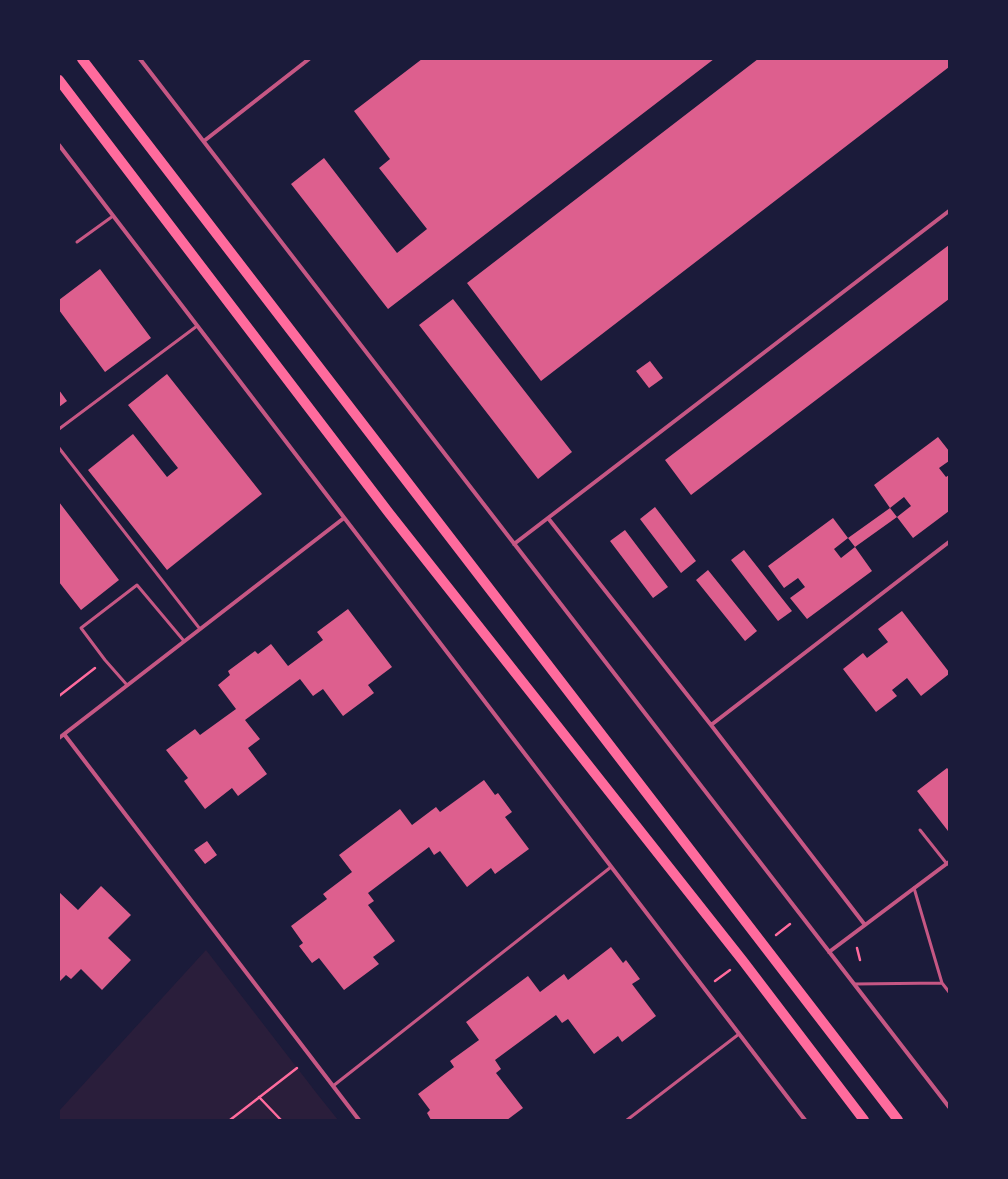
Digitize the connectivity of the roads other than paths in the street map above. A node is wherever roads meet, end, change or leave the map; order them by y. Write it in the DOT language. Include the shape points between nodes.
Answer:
graph roads {
  1 [pos="82,59"];
  2 [pos="140,59"];
  3 [pos="309,59"];
  4 [pos="59,80"];
  5 [pos="204,141"];
  6 [pos="59,145"];
  7 [pos="949,211"];
  8 [pos="113,216"];
  9 [pos="77,242"];
  10 [pos="197,326"];
  11 [pos="59,429"];
  12 [pos="59,448"];
  13 [pos="344,518"];
  14 [pos="548,518"];
  15 [pos="949,542"];
  16 [pos="514,544"];
  17 [pos="200,629"];
  18 [pos="184,642"];
  19 [pos="127,685"];
  20 [pos="711,725"];
  21 [pos="64,734"];
  22 [pos="59,738"];
  23 [pos="920,830"];
  24 [pos="948,864"];
  25 [pos="611,867"];
  26 [pos="914,888"];
  27 [pos="865,925"];
  28 [pos="829,952"];
  29 [pos="942,983"];
  30 [pos="854,984"];
  31 [pos="949,992"];
  32 [pos="739,1034"];
  33 [pos="333,1086"];
  34 [pos="845,1096"];
  35 [pos="949,1107"];
  36 [pos="359,1120"];
  37 [pos="627,1120"];
  38 [pos="804,1120"];
  39 [pos="854,1120"];
  40 [pos="864,1120"];
  41 [pos="898,1120"];
  1 -- 41 [label="main road"];
  2 -- 5 [label="street"];
  3 -- 5 [label="street"];
  4 -- 34 [label="main road" via="389,514 743,961"];
  5 -- 16 [label="street"];
  6 -- 8 [label="street"];
  7 -- 14 [label="street"];
  8 -- 9 [label="lane"];
  8 -- 10 [label="street"];
  10 -- 11 [label="lane"];
  10 -- 13 [label="street"];
  12 -- 17 [label="lane"];
  13 -- 17 [label="street"];
  13 -- 25 [label="street"];
  14 -- 16 [label="street"];
  14 -- 20 [label="street"];
  15 -- 20 [label="street"];
  16 -- 28 [label="street"];
  17 -- 18 [label="street"];
  18 -- 19 [label="street"];
  18 -- 19 [label="lane" via="137,585 81,628"];
  19 -- 21 [label="street"];
  20 -- 27 [label="street"];
  21 -- 22 [label="street"];
  21 -- 33 [label="street"];
  23 -- 24 [label="lane"];
  24 -- 26 [label="street"];
  25 -- 32 [label="street"];
  25 -- 33 [label="lane"];
  26 -- 27 [label="street"];
  26 -- 29 [label="lane"];
  27 -- 28 [label="street"];
  28 -- 30 [label="street"];
  29 -- 30 [label="lane"];
  29 -- 31 [label="lane"];
  30 -- 35 [label="street"];
  32 -- 37 [label="lane"];
  32 -- 38 [label="street"];
  33 -- 36 [label="street"];
  34 -- 39 [label="main road"];
  34 -- 40 [label="main road"];
}
